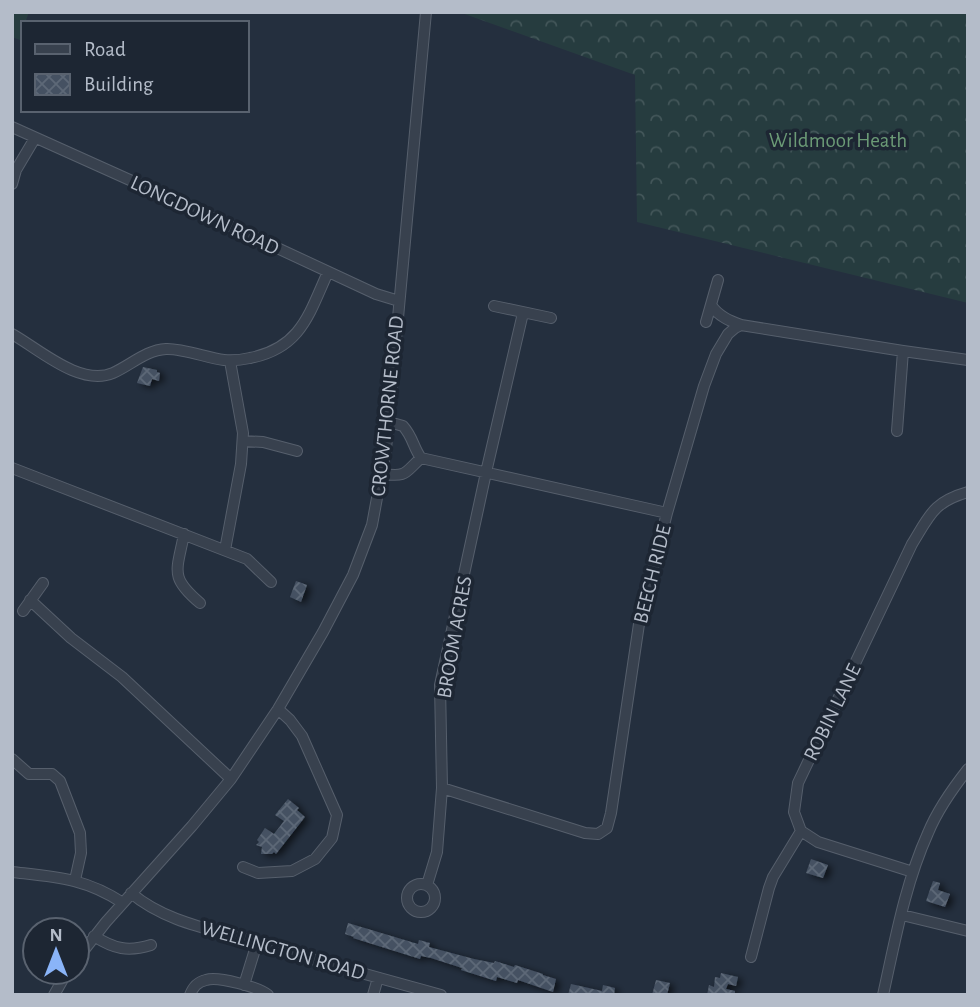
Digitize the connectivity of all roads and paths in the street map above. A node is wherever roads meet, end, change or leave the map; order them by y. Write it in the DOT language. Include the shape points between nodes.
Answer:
graph roads {
  1 [pos="426,12"];
  2 [pos="12,127"];
  3 [pos="36,138"];
  4 [pos="12,184"];
  5 [pos="328,272"];
  6 [pos="718,280"];
  7 [pos="399,300"];
  8 [pos="711,305"];
  9 [pos="494,306"];
  10 [pos="523,313"];
  11 [pos="551,318"];
  12 [pos="726,318"];
  13 [pos="706,322"];
  14 [pos="741,325"];
  15 [pos="12,334"];
  16 [pos="728,334"];
  17 [pos="903,351"];
  18 [pos="968,360"];
  19 [pos="230,361"];
  20 [pos="389,422"];
  21 [pos="897,431"];
  22 [pos="243,441"];
  23 [pos="297,451"];
  24 [pos="421,458"];
  25 [pos="12,468"];
  26 [pos="486,473"];
  27 [pos="383,474"];
  28 [pos="968,492"];
  29 [pos="667,513"];
  30 [pos="184,534"];
  31 [pos="225,550"];
  32 [pos="271,582"];
  33 [pos="43,583"];
  34 [pos="30,600"];
  35 [pos="200,603"];
  36 [pos="23,611"];
  37 [pos="278,709"];
  38 [pos="12,759"];
  39 [pos="968,769"];
  40 [pos="231,779"];
  41 [pos="442,788"];
  42 [pos="802,831"];
  43 [pos="243,867"];
  44 [pos="12,872"];
  45 [pos="913,873"];
  46 [pos="75,880"];
  47 [pos="427,886"];
  48 [pos="131,893"];
  49 [pos="123,903"];
  50 [pos="902,915"];
  51 [pos="968,931"];
  52 [pos="94,936"];
  53 [pos="91,940"];
  54 [pos="257,943"];
  55 [pos="151,945"];
  56 [pos="751,957"];
  57 [pos="377,978"];
  58 [pos="244,985"];
  59 [pos="190,995"];
  60 [pos="268,995"];
  61 [pos="373,995"];
  62 [pos="441,995"];
  63 [pos="883,995"];
  1 -- 7 [label="street, CROWTHORNE ROAD"];
  2 -- 3 [label="street, LONGDOWN ROAD"];
  3 -- 4 [label="street"];
  3 -- 5 [label="street, LONGDOWN ROAD"];
  5 -- 7 [label="street, LONGDOWN ROAD"];
  5 -- 19 [label="street" via="306,321 292,339 268,354"];
  6 -- 8 [label="street"];
  7 -- 20 [label="street, CROWTHORNE ROAD"];
  8 -- 12 [label="street"];
  8 -- 13 [label="street"];
  9 -- 10 [label="street"];
  10 -- 11 [label="street"];
  10 -- 26 [label="street, BROOM ACRES"];
  12 -- 14 [label="street"];
  12 -- 16 [label="street"];
  14 -- 16 [label="street, BEECH RIDE"];
  14 -- 17 [label="street"];
  15 -- 19 [label="street" via="71,370 92,376 110,374 148,353 167,349"];
  16 -- 29 [label="street, BEECH RIDE" via="704,386"];
  17 -- 18 [label="street"];
  17 -- 21 [label="street"];
  19 -- 22 [label="street"];
  20 -- 24 [label="street" via="403,426"];
  20 -- 27 [label="street, CROWTHORNE ROAD"];
  22 -- 23 [label="street"];
  22 -- 31 [label="street"];
  24 -- 26 [label="street"];
  24 -- 27 [label="street" via="405,473"];
  25 -- 30 [label="street"];
  26 -- 29 [label="street"];
  26 -- 41 [label="street, BROOM ACRES" via="440,685"];
  27 -- 37 [label="street, CROWTHORNE ROAD" via="372,525 353,575"];
  28 -- 42 [label="street, ROBIN LANE" via="934,508 912,544 798,783 794,812"];
  29 -- 41 [label="street, BEECH RIDE" via="639,624 607,828 598,834 585,833"];
  30 -- 31 [label="street"];
  30 -- 35 [label="street" via="176,572 183,589"];
  31 -- 32 [label="street" via="247,559"];
  33 -- 34 [label="street"];
  34 -- 36 [label="street"];
  34 -- 40 [label="street" via="122,677"];
  37 -- 40 [label="street, CROWTHORNE ROAD"];
  37 -- 43 [label="street" via="302,736 337,814 332,838 315,859 292,870 258,873"];
  38 -- 46 [label="street" via="29,774 54,769 80,833"];
  39 -- 45 [label="street" via="928,831"];
  40 -- 48 [label="street, CROWTHORNE ROAD"];
  41 -- 47 [label="street, BROOM ACRES" via="437,852"];
  42 -- 45 [label="street" via="818,842"];
  42 -- 56 [label="street" via="773,877"];
  44 -- 46 [label="street"];
  45 -- 50 [label="street"];
  46 -- 49 [label="street"];
  48 -- 49 [label="street, CROWTHORNE ROAD"];
  48 -- 54 [label="street, WELLINGTON ROAD" via="168,916"];
  49 -- 52 [label="street, CROWTHORNE ROAD"];
  50 -- 51 [label="street"];
  50 -- 63 [label="street"];
  52 -- 53 [label="street, CROWTHORNE ROAD"];
  52 -- 55 [label="street" via="122,949"];
  54 -- 57 [label="street, WELLINGTON ROAD"];
  54 -- 58 [label="street"];
  57 -- 61 [label="street"];
  57 -- 62 [label="street, WELLINGTON ROAD"];
  58 -- 59 [label="street" via="210,978 197,983"];
  58 -- 60 [label="street"];
}
